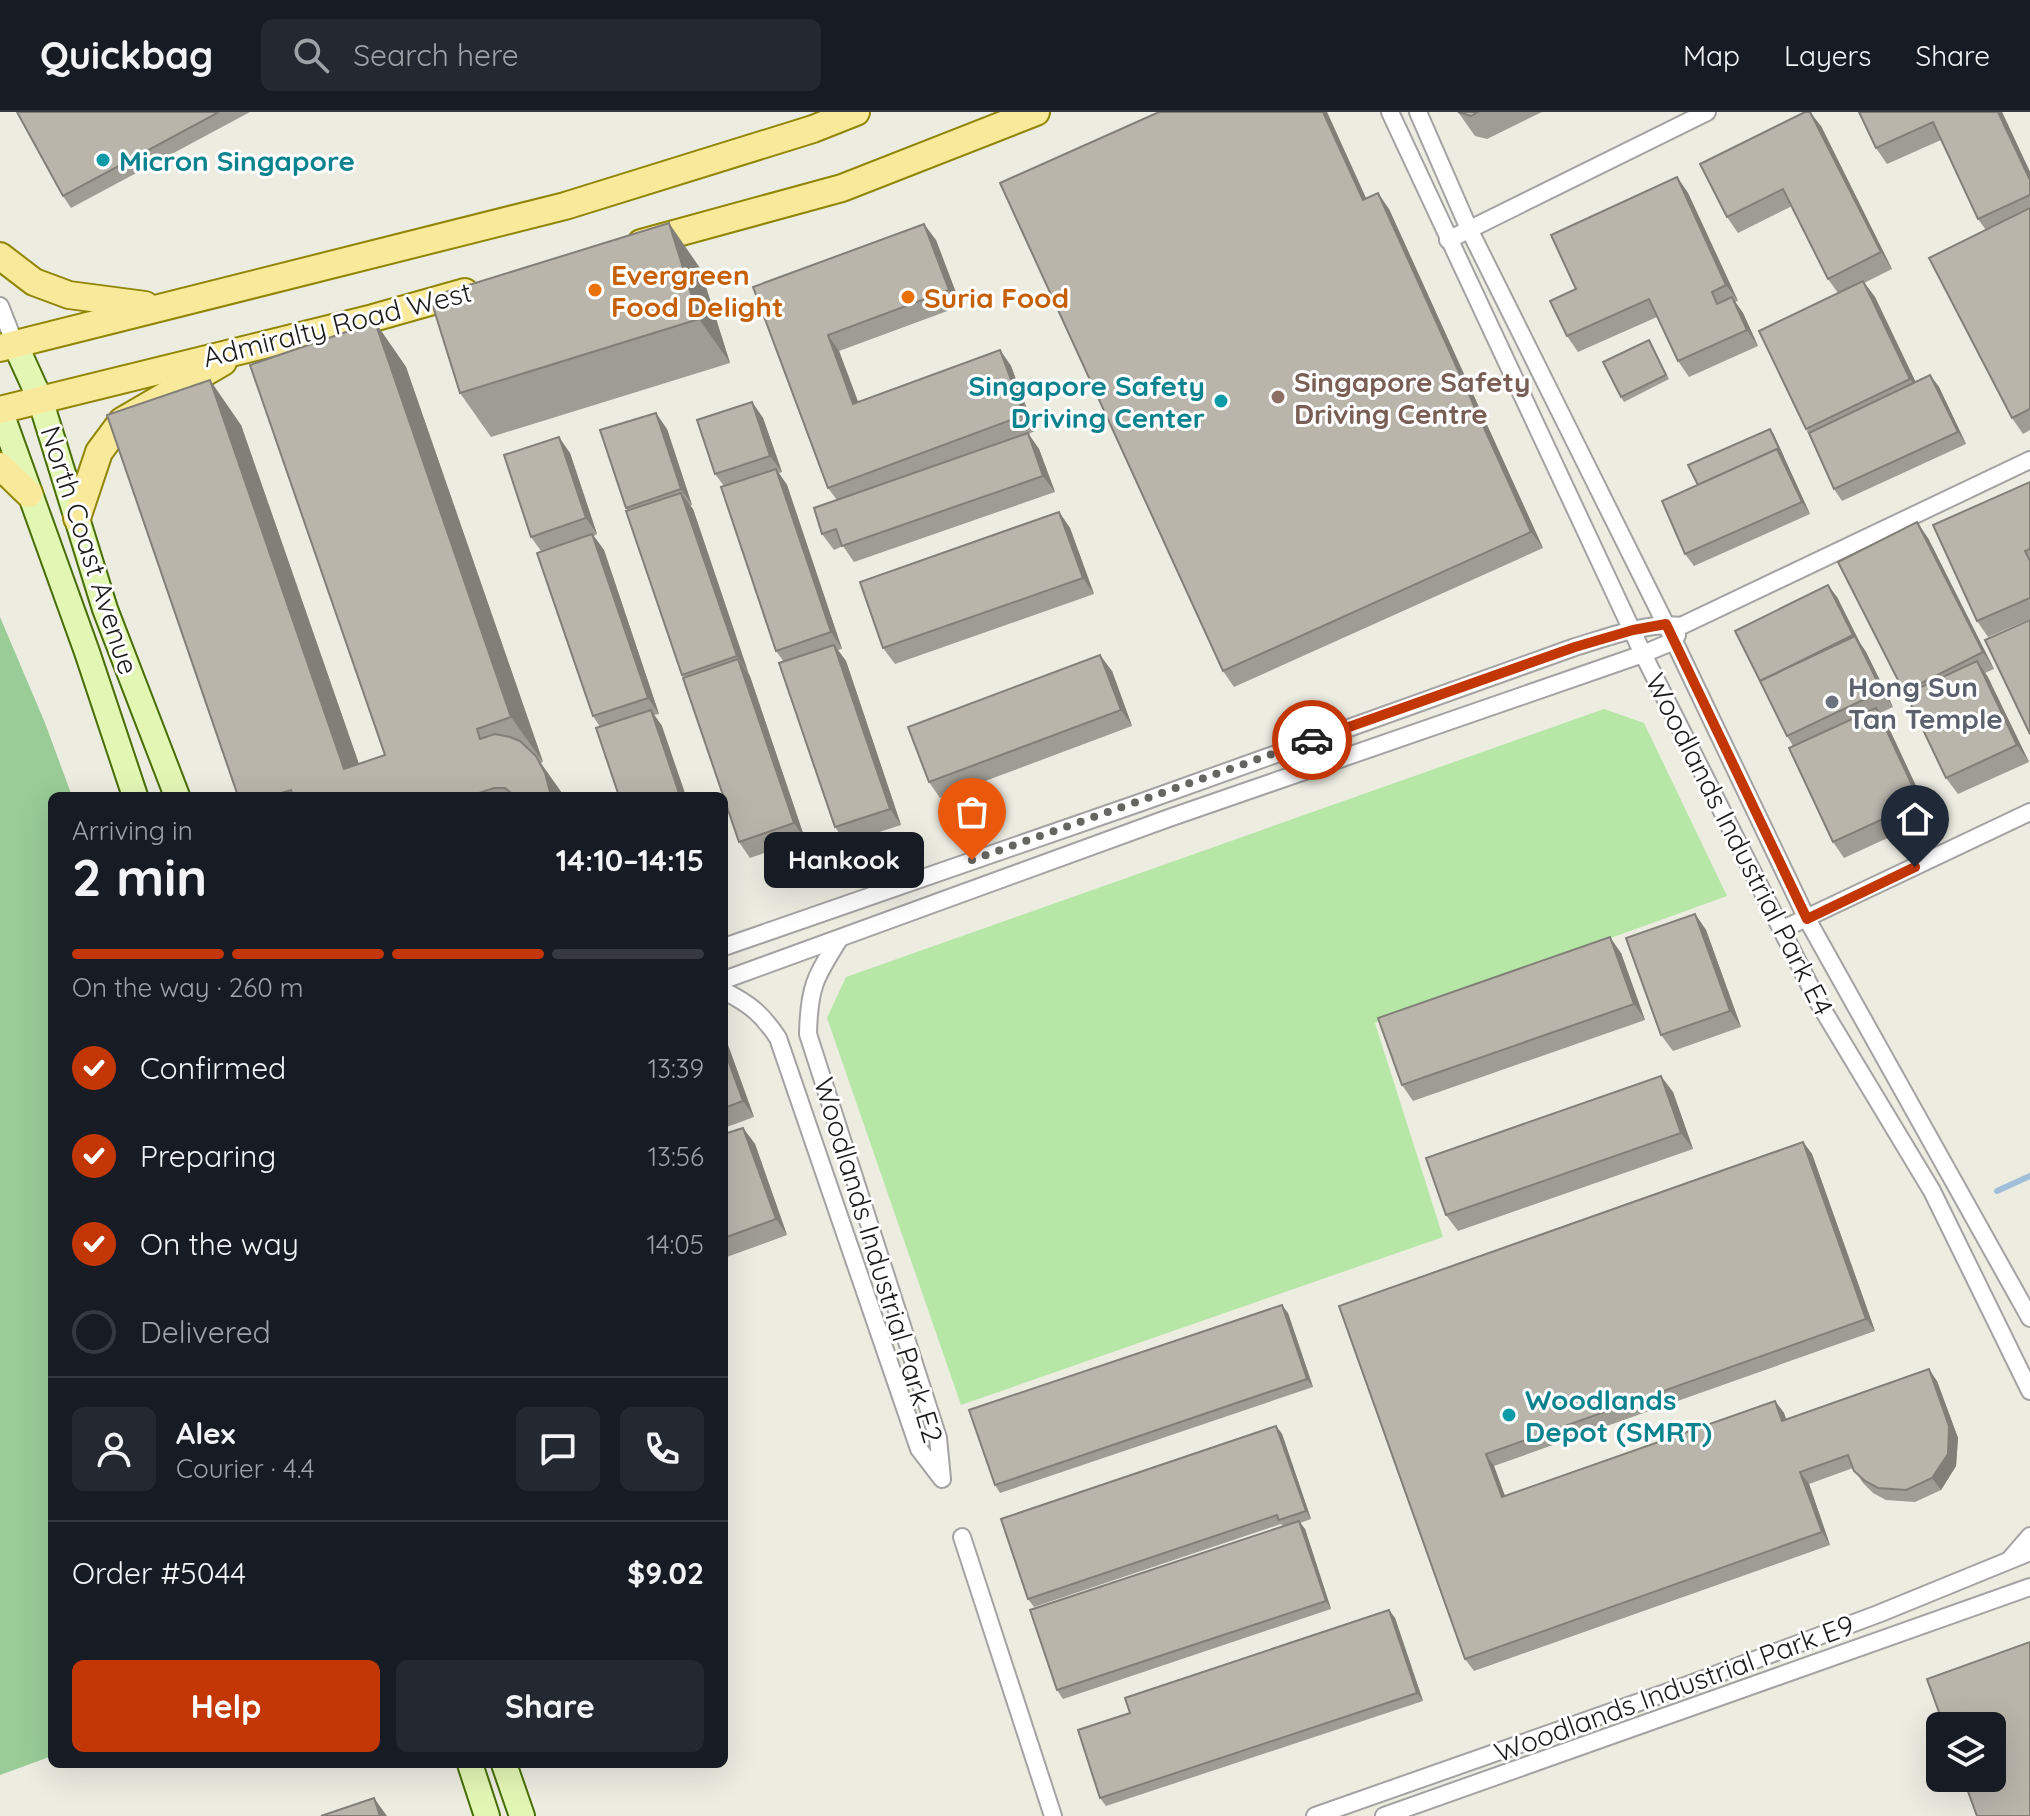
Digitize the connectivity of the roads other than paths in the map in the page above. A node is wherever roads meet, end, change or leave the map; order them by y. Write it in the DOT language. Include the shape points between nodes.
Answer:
graph roads {
  1 [pos="856,112"];
  2 [pos="1036,112"];
  3 [pos="1390,112"];
  4 [pos="1418,112"];
  5 [pos="1707,112"];
  6 [pos="1469,229"];
  7 [pos="1448,240"];
  8 [pos="615,250"];
  9 [pos="0,256"];
  10 [pos="494,284"];
  11 [pos="0,306"];
  12 [pos="161,307"];
  13 [pos="1520,333"];
  14 [pos="1498,344"];
  15 [pos="8,346"];
  16 [pos="246,348"];
  17 [pos="40,399"];
  18 [pos="0,410"];
  19 [pos="1566,424"];
  20 [pos="1541,436"];
  21 [pos="2030,460"];
  22 [pos="0,466"];
  23 [pos="29,494"];
  24 [pos="77,518"];
  25 [pos="1633,558"];
  26 [pos="1605,572"];
  27 [pos="1633,630"];
  28 [pos="1673,630"];
  29 [pos="1643,654"];
  30 [pos="1709,713"];
  31 [pos="1680,725"];
  32 [pos="134,792"];
  33 [pos="175,792"];
  34 [pos="2030,812"];
  35 [pos="1768,836"];
  36 [pos="1742,849"];
  37 [pos="1807,919"];
  38 [pos="1783,929"];
  39 [pos="840,938"];
  40 [pos="728,946"];
  41 [pos="728,979"];
  42 [pos="728,993"];
  43 [pos="2030,1318"];
  44 [pos="2030,1391"];
  45 [pos="2030,1536"];
  46 [pos="962,1537"];
  47 [pos="2030,1552"];
  48 [pos="2007,1562"];
  49 [pos="2030,1587"];
  50 [pos="1789,1647"];
  51 [pos="1796,1670"];
  52 [pos="471,1768"];
  53 [pos="505,1768"];
  54 [pos="487,1816"];
  55 [pos="522,1816"];
  56 [pos="1053,1816"];
  57 [pos="1315,1816"];
  58 [pos="1384,1816"];
  1 -- 12 [label="main road" via="565,206"];
  2 -- 8 [label="main road" via="842,188"];
  3 -- 7 [label="street, Woodlands Industrial Park E4"];
  4 -- 6 [label="street, Woodlands Industrial Park E4"];
  5 -- 6 [label="street"];
  6 -- 7 [label="street"];
  6 -- 13 [label="street, Woodlands Industrial Park E4"];
  7 -- 14 [label="street, Woodlands Industrial Park E4"];
  9 -- 12 [label="main road" via="34,282 69,295"];
  10 -- 16 [label="main road, Admiralty Road West"];
  11 -- 15 [label="street, North Coast Avenue"];
  12 -- 15 [label="main road"];
  13 -- 14 [label="street"];
  13 -- 19 [label="street, Woodlands Industrial Park E4"];
  14 -- 20 [label="street, Woodlands Industrial Park E4"];
  15 -- 17 [label="main road, North Coast Avenue"];
  16 -- 17 [label="main road, Admiralty Road West"];
  16 -- 24 [label="main road" via="122,421 99,452"];
  17 -- 18 [label="main road, Admiralty Road West"];
  17 -- 24 [label="main road, North Coast Avenue"];
  18 -- 23 [label="main road, North Coast Avenue"];
  19 -- 20 [label="street"];
  19 -- 25 [label="street, Woodlands Industrial Park E4"];
  20 -- 26 [label="street, Woodlands Industrial Park E4"];
  21 -- 28 [label="street"];
  22 -- 23 [label="main road"];
  23 -- 32 [label="main road, North Coast Avenue"];
  24 -- 33 [label="main road, North Coast Avenue" via="105,609"];
  25 -- 26 [label="street"];
  25 -- 28 [label="street, Woodlands Industrial Park E4"];
  26 -- 27 [label="street, Woodlands Industrial Park E4"];
  27 -- 28 [label="street"];
  27 -- 29 [label="street, Woodlands Industrial Park E4"];
  27 -- 40 [label="street"];
  28 -- 29 [label="street"];
  28 -- 30 [label="street, Woodlands Industrial Park E4"];
  29 -- 31 [label="street, Woodlands Industrial Park E4"];
  29 -- 39 [label="street"];
  30 -- 31 [label="street"];
  30 -- 35 [label="street, Woodlands Industrial Park E4"];
  31 -- 36 [label="street, Woodlands Industrial Park E4"];
  34 -- 37 [label="street"];
  35 -- 36 [label="street"];
  35 -- 37 [label="street, Woodlands Industrial Park E4"];
  36 -- 38 [label="street, Woodlands Industrial Park E4"];
  37 -- 38 [label="street"];
  37 -- 43 [label="street, Woodlands Industrial Park E4"];
  38 -- 44 [label="street, Woodlands Industrial Park E4" via="1817,1000 1932,1191"];
  39 -- 41 [label="street"];
  39 -- 42 [label="street, Woodlands Industrial Park E2" via="809,999 808,1034 938,1438 942,1479 919,1449 778,1038 763,1015"];
  45 -- 48 [label="street"];
  46 -- 56 [label="street"];
  47 -- 48 [label="street, Woodlands Industrial Park E9"];
  48 -- 50 [label="street, Woodlands Industrial Park E9"];
  49 -- 51 [label="street, Woodlands Industrial Park E9"];
  50 -- 51 [label="street"];
  50 -- 57 [label="street, Woodlands Industrial Park E9"];
  51 -- 58 [label="street, Woodlands Industrial Park E9"];
  52 -- 54 [label="main road"];
  53 -- 55 [label="main road"];
}
